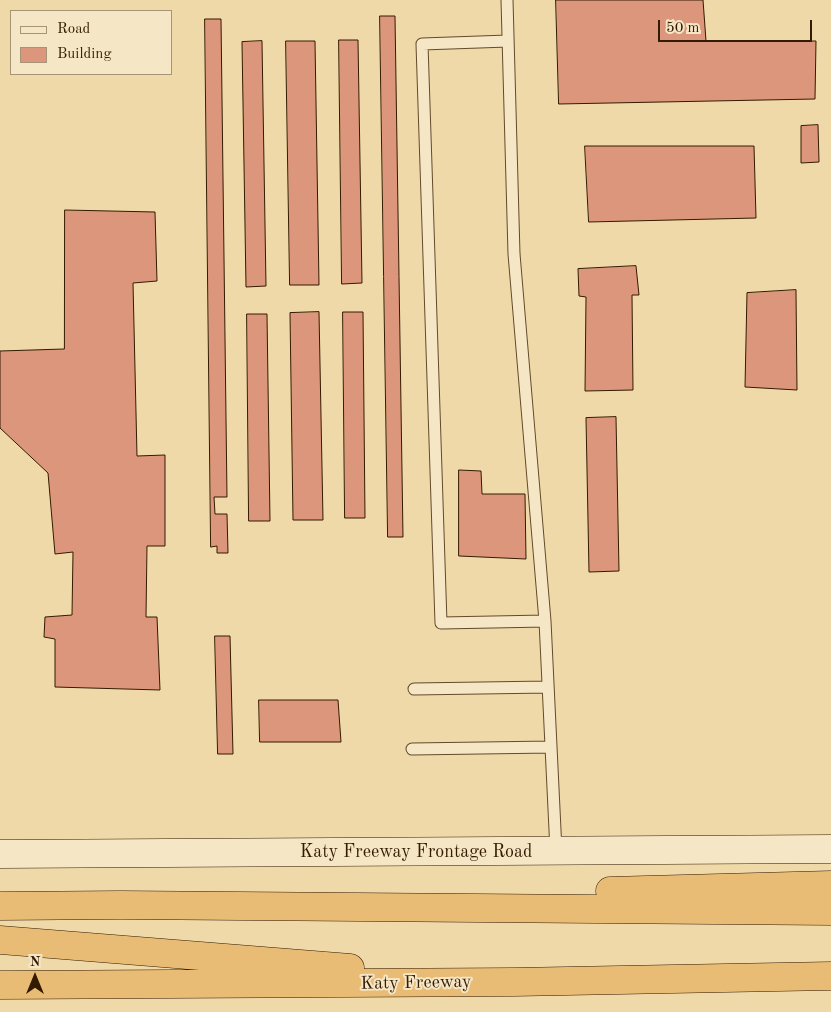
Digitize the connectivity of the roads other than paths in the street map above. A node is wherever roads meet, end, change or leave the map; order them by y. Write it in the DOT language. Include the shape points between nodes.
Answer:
graph roads {
  1 [pos="507,0"];
  2 [pos="508,41"];
  3 [pos="545,621"];
  4 [pos="548,687"];
  5 [pos="414,689"];
  6 [pos="551,747"];
  7 [pos="412,749"];
  8 [pos="831,849"];
  9 [pos="556,851"];
  10 [pos="0,854"];
  11 [pos="831,885"];
  12 [pos="112,905"];
  13 [pos="0,906"];
  14 [pos="831,911"];
  15 [pos="0,940"];
  16 [pos="831,976"];
  17 [pos="514,982"];
  18 [pos="0,985"];
  1 -- 2 [label="lane"];
  2 -- 3 [label="lane" via="514,254"];
  2 -- 3 [label="lane" via="422,44 441,623"];
  3 -- 4 [label="lane"];
  4 -- 5 [label="lane"];
  4 -- 6 [label="lane"];
  6 -- 7 [label="lane"];
  6 -- 9 [label="lane"];
  8 -- 9 [label="main road, Katy Freeway Frontage Road"];
  9 -- 10 [label="main road, Katy Freeway Frontage Road"];
  11 -- 12 [label="highway"];
  12 -- 13 [label="highway"];
  12 -- 14 [label="highway"];
  15 -- 17 [label="highway"];
  16 -- 17 [label="highway, Katy Freeway"];
  17 -- 18 [label="highway, Katy Freeway"];
}
